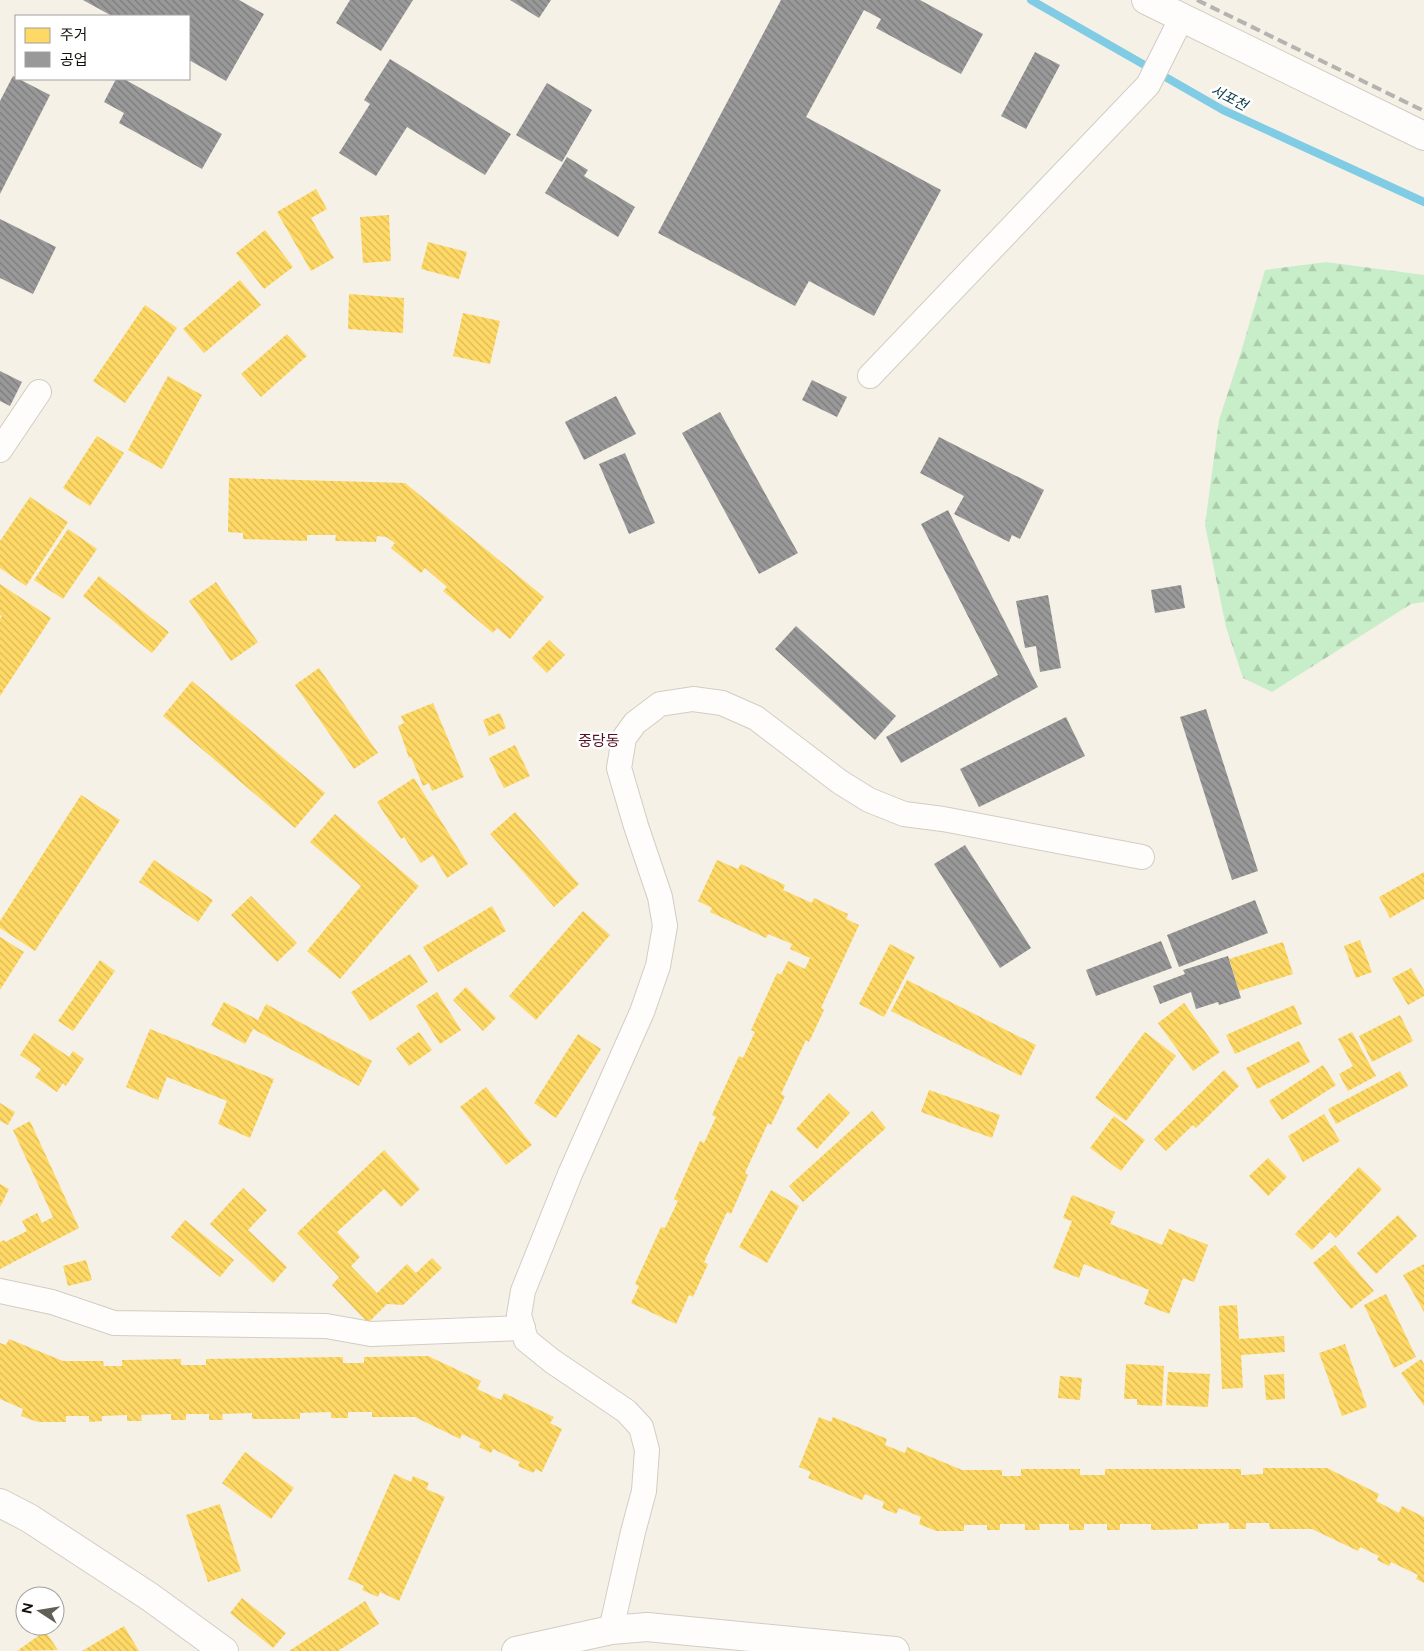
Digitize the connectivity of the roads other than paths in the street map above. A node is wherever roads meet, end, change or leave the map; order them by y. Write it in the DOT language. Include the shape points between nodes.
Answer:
graph roads {
  1 [pos="1146,0"];
  2 [pos="1182,18"];
  3 [pos="1424,136"];
  4 [pos="870,376"];
  5 [pos="38,392"];
  6 [pos="0,450"];
  7 [pos="1142,857"];
  8 [pos="0,1291"];
  9 [pos="523,1328"];
  10 [pos="0,1503"];
  11 [pos="611,1630"];
  12 [pos="224,1651"];
  13 [pos="516,1651"];
  14 [pos="895,1651"];
  1 -- 2 [label="street"];
  2 -- 3 [label="street"];
  2 -- 4 [label="street" via="1148,85"];
  5 -- 6 [label="street"];
  7 -- 9 [label="street" via="904,814 869,800 756,718 722,703 693,699 660,704 635,723 624,738 619,768 660,897 665,926 658,966 642,1012 570,1174 523,1291 520,1315"];
  8 -- 9 [label="street" via="52,1302 114,1322 326,1326 371,1334"];
  9 -- 11 [label="street" via="526,1340 552,1362 626,1412 641,1426 647,1450 644,1491"];
  10 -- 12 [label="street" via="29,1518 142,1592"];
  11 -- 13 [label="street"];
  11 -- 14 [label="street" via="647,1627"];
}
